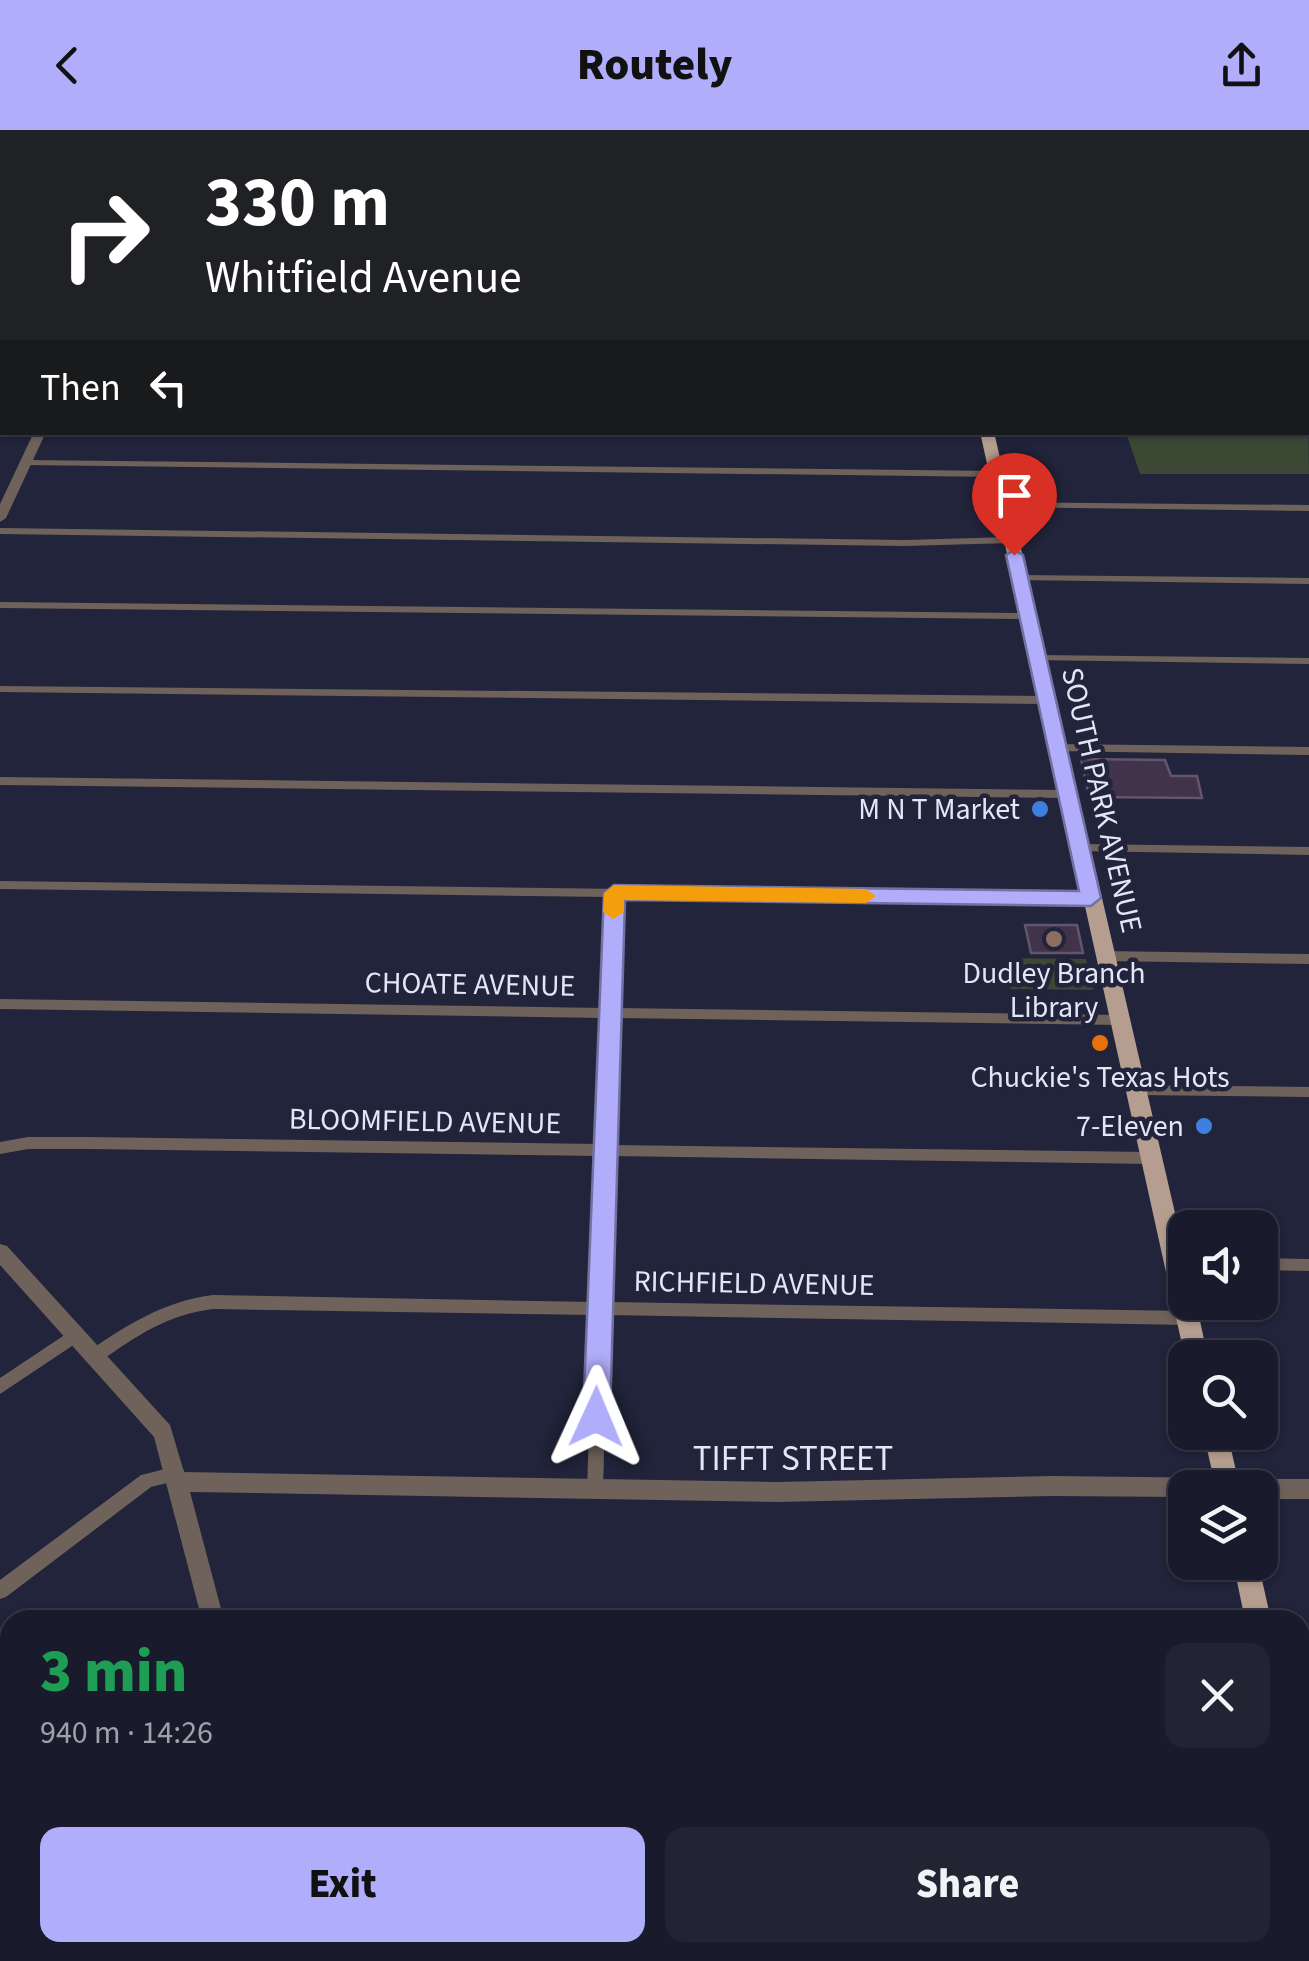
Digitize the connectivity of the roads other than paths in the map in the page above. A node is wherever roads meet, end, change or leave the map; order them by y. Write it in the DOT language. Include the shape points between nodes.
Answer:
graph roads {
  1 [pos="39,435"];
  2 [pos="988,435"];
  3 [pos="27,461"];
  4 [pos="996,472"];
  5 [pos="1003,505"];
  6 [pos="1309,508"];
  7 [pos="0,524"];
  8 [pos="1011,540"];
  9 [pos="1019,578"];
  10 [pos="1309,581"];
  11 [pos="0,605"];
  12 [pos="1028,616"];
  13 [pos="1037,658"];
  14 [pos="1309,661"];
  15 [pos="0,689"];
  16 [pos="1046,700"];
  17 [pos="1057,748"];
  18 [pos="1309,752"];
  19 [pos="0,781"];
  20 [pos="1067,794"];
  21 [pos="1080,848"];
  22 [pos="1309,850"];
  23 [pos="0,885"];
  24 [pos="614,893"];
  25 [pos="1091,898"];
  26 [pos="1104,956"];
  27 [pos="1309,959"];
  28 [pos="0,1004"];
  29 [pos="608,1013"];
  30 [pos="1118,1020"];
  31 [pos="1134,1090"];
  32 [pos="1309,1092"];
  33 [pos="0,1148"];
  34 [pos="605,1152"];
  35 [pos="1150,1158"];
  36 [pos="1168,1220"];
  37 [pos="0,1252"];
  38 [pos="1278,1265"];
  39 [pos="1309,1266"];
  40 [pos="599,1308"];
  41 [pos="1168,1318"];
  42 [pos="75,1335"];
  43 [pos="95,1356"];
  44 [pos="0,1387"];
  45 [pos="177,1478"];
  46 [pos="1168,1488"];
  47 [pos="1278,1488"];
  48 [pos="1309,1489"];
  49 [pos="595,1490"];
  50 [pos="1248,1580"];
  51 [pos="0,1592"];
  52 [pos="210,1610"];
  53 [pos="1256,1610"];
  1 -- 3 [label="street"];
  2 -- 4 [label="main road, SOUTH PARK AVENUE"];
  3 -- 4 [label="street"];
  3 -- 7 [label="street"];
  4 -- 5 [label="main road, SOUTH PARK AVENUE"];
  5 -- 6 [label="street"];
  5 -- 8 [label="main road, SOUTH PARK AVENUE"];
  7 -- 8 [label="street"];
  8 -- 9 [label="main road, SOUTH PARK AVENUE"];
  9 -- 10 [label="street"];
  9 -- 12 [label="main road, SOUTH PARK AVENUE"];
  11 -- 12 [label="street"];
  12 -- 13 [label="main road, SOUTH PARK AVENUE"];
  13 -- 14 [label="street"];
  13 -- 16 [label="main road, SOUTH PARK AVENUE"];
  15 -- 16 [label="street"];
  16 -- 17 [label="main road, SOUTH PARK AVENUE"];
  17 -- 18 [label="street"];
  17 -- 20 [label="main road, SOUTH PARK AVENUE"];
  19 -- 20 [label="street"];
  20 -- 21 [label="main road, SOUTH PARK AVENUE"];
  21 -- 22 [label="street"];
  21 -- 25 [label="main road, SOUTH PARK AVENUE"];
  23 -- 24 [label="street"];
  24 -- 25 [label="street"];
  24 -- 29 [label="street"];
  25 -- 26 [label="main road, SOUTH PARK AVENUE"];
  26 -- 27 [label="street"];
  26 -- 30 [label="main road, SOUTH PARK AVENUE"];
  28 -- 29 [label="street, CHOATE AVENUE"];
  29 -- 30 [label="street, CHOATE AVENUE"];
  29 -- 34 [label="street"];
  30 -- 31 [label="main road, SOUTH PARK AVENUE"];
  31 -- 32 [label="street"];
  31 -- 35 [label="main road, SOUTH PARK AVENUE"];
  33 -- 34 [label="street, BLOOMFIELD AVENUE" via="56,1142"];
  34 -- 35 [label="street, BLOOMFIELD AVENUE"];
  34 -- 40 [label="street"];
  35 -- 36 [label="main road, SOUTH PARK AVENUE"];
  37 -- 42 [label="street"];
  38 -- 39 [label="street"];
  40 -- 41 [label="street, RICHFIELD AVENUE"];
  40 -- 43 [label="street, RICHFIELD AVENUE" via="185,1304 161,1312"];
  40 -- 49 [label="street"];
  42 -- 43 [label="street"];
  42 -- 44 [label="street"];
  43 -- 45 [label="street" via="163,1432"];
  45 -- 49 [label="street, TIFFT STREET"];
  45 -- 51 [label="street" via="147,1480"];
  45 -- 52 [label="street"];
  46 -- 49 [label="street, TIFFT STREET"];
  47 -- 48 [label="street"];
  50 -- 53 [label="main road"];
}
